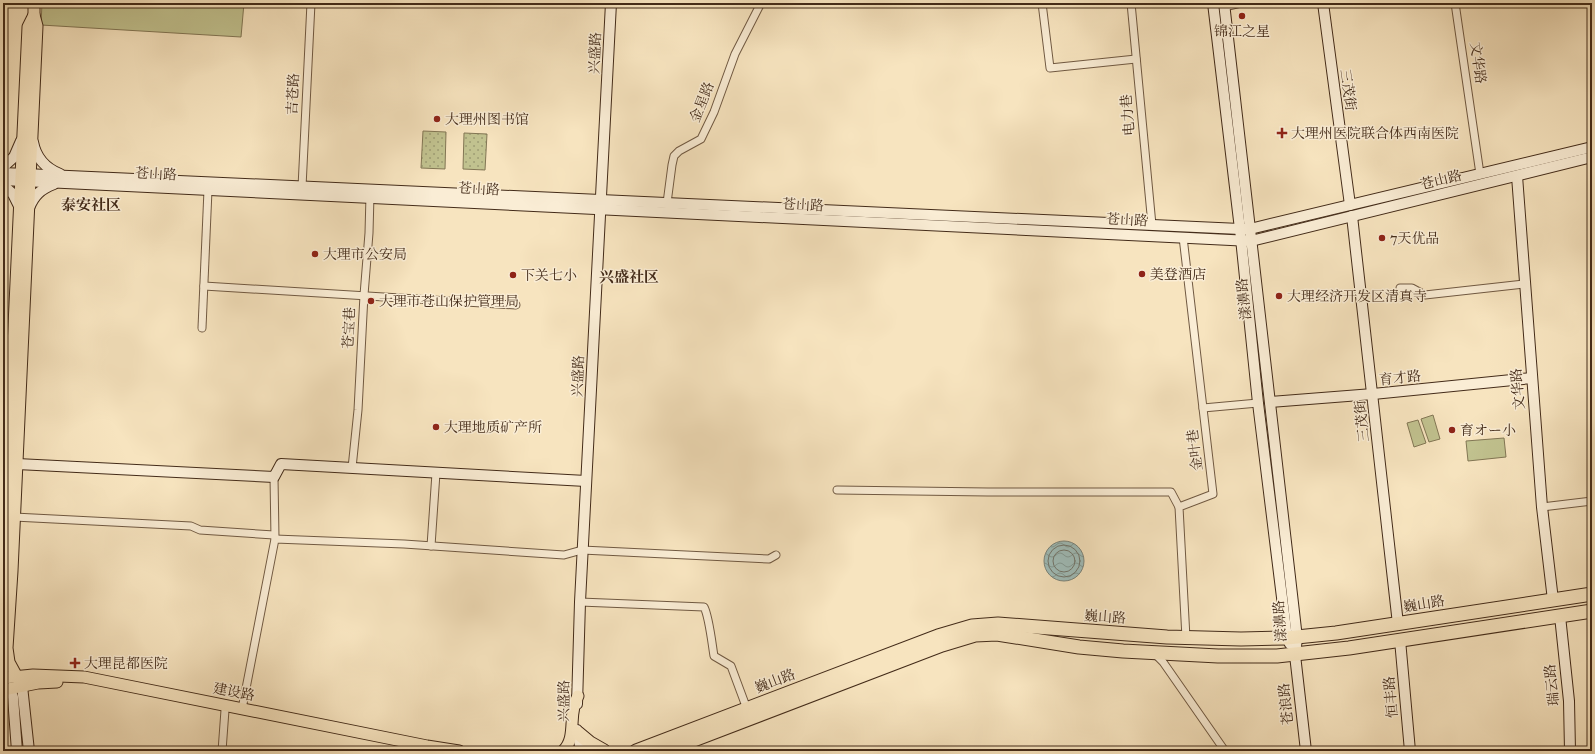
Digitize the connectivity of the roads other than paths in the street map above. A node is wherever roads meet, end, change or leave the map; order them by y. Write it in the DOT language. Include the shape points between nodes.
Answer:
graph roads {
  1 [pos="34,3"];
  2 [pos="306,3"];
  3 [pos="311,3"];
  4 [pos="611,3"];
  5 [pos="761,3"];
  6 [pos="1042,3"];
  7 [pos="1131,3"];
  8 [pos="1213,3"];
  9 [pos="1241,3"];
  10 [pos="1323,3"];
  11 [pos="1455,3"];
  12 [pos="1224,5"];
  13 [pos="1136,58"];
  14 [pos="27,137"];
  15 [pos="1592,146"];
  16 [pos="1592,157"];
  17 [pos="3,167"];
  18 [pos="3,173"];
  19 [pos="1480,174"];
  20 [pos="68,176"];
  21 [pos="1517,176"];
  22 [pos="25,178"];
  23 [pos="3,180"];
  24 [pos="58,183"];
  25 [pos="3,185"];
  26 [pos="299,187"];
  27 [pos="208,190"];
  28 [pos="371,194"];
  29 [pos="667,203"];
  30 [pos="601,205"];
  31 [pos="1350,205"];
  32 [pos="24,208"];
  33 [pos="1352,216"];
  34 [pos="1152,225"];
  35 [pos="1246,235"];
  36 [pos="1183,237"];
  37 [pos="1524,284"];
  38 [pos="204,286"];
  39 [pos="1400,288"];
  40 [pos="364,295"];
  41 [pos="516,305"];
  42 [pos="202,328"];
  43 [pos="1532,378"];
  44 [pos="1373,394"];
  45 [pos="1270,402"];
  46 [pos="1258,403"];
  47 [pos="1203,408"];
  48 [pos="9,464"];
  49 [pos="352,468"];
  50 [pos="436,473"];
  51 [pos="274,477"];
  52 [pos="586,481"];
  53 [pos="837,490"];
  54 [pos="1592,501"];
  55 [pos="1180,507"];
  56 [pos="1542,507"];
  57 [pos="14,517"];
  58 [pos="275,538"];
  59 [pos="431,546"];
  60 [pos="582,550"];
  61 [pos="776,555"];
  62 [pos="3,560"];
  63 [pos="1592,594"];
  64 [pos="1553,600"];
  65 [pos="580,602"];
  66 [pos="1592,611"];
  67 [pos="1560,616"];
  68 [pos="1398,624"];
  69 [pos="1019,631"];
  70 [pos="967,632"];
  71 [pos="1186,638"];
  72 [pos="1292,638"];
  73 [pos="1400,640"];
  74 [pos="1154,653"];
  75 [pos="1295,655"];
  76 [pos="3,679"];
  77 [pos="20,681"];
  78 [pos="6,690"];
  79 [pos="578,696"];
  80 [pos="242,709"];
  81 [pos="747,709"];
  82 [pos="225,710"];
  83 [pos="578,733"];
  84 [pos="17,751"];
  85 [pos="29,751"];
  86 [pos="222,751"];
  87 [pos="424,751"];
  88 [pos="459,751"];
  89 [pos="563,751"];
  90 [pos="580,751"];
  91 [pos="604,751"];
  92 [pos="636,751"];
  93 [pos="665,751"];
  94 [pos="1225,751"];
  95 [pos="1306,751"];
  96 [pos="1410,751"];
  97 [pos="1570,751"];
  1 -- 14 [label="main road" via="34,15 28,27"];
  2 -- 26 [label="street, 吉苍路"];
  3 -- 26 [label="street, 吉苍路"];
  4 -- 30 [label="main road, 兴盛路"];
  5 -- 29 [label="street, 金星路" via="735,54 714,112 701,139 674,156"];
  6 -- 13 [label="street" via="1050,68"];
  7 -- 13 [label="street, 电力巷"];
  8 -- 35 [label="main road, 漾濞路"];
  9 -- 12 [label="street"];
  10 -- 31 [label="main road, 三茂街"];
  11 -- 19 [label="street, 文华路"];
  12 -- 35 [label="main road, 漾濞路"];
  13 -- 34 [label="street, 电力巷"];
  14 -- 17 [label="main road" via="15,156"];
  14 -- 20 [label="main road" via="42,162 54,172"];
  14 -- 22 [label="main road"];
  15 -- 19 [label="main road, 苍山路"];
  16 -- 21 [label="main road, 苍山路"];
  18 -- 22 [label="main road, 苍山路"];
  19 -- 31 [label="main road, 苍山路"];
  20 -- 22 [label="main road, 苍山路"];
  20 -- 26 [label="main road, 苍山路"];
  21 -- 33 [label="main road, 苍山路"];
  21 -- 37 [label="main road, 文华路"];
  22 -- 23 [label="main road, 苍山路"];
  22 -- 24 [label="main road, 苍山路"];
  22 -- 32 [label="main road"];
  24 -- 27 [label="main road, 苍山路"];
  24 -- 32 [label="main road" via="40,191"];
  25 -- 32 [label="main road"];
  26 -- 28 [label="main road, 苍山路"];
  27 -- 28 [label="main road, 苍山路"];
  27 -- 38 [label="street"];
  28 -- 30 [label="main road, 苍山路"];
  28 -- 40 [label="street, 苍宝巷"];
  29 -- 30 [label="main road, 苍山路"];
  29 -- 34 [label="main road, 苍山路"];
  30 -- 36 [label="main road, 苍山路"];
  30 -- 52 [label="main road, 兴盛路"];
  31 -- 35 [label="main road, 苍山路"];
  32 -- 48 [label="main road"];
  33 -- 35 [label="main road, 苍山路"];
  33 -- 44 [label="main road, 三茂街"];
  34 -- 35 [label="main road, 苍山路"];
  35 -- 36 [label="main road, 苍山路"];
  35 -- 45 [label="main road, 漾濞路"];
  35 -- 46 [label="main road, 漾濞路"];
  36 -- 47 [label="street, 金叶巷"];
  37 -- 39 [label="street" via="1425,295 1412,288"];
  37 -- 43 [label="main road, 文华路"];
  38 -- 40 [label="street"];
  38 -- 42 [label="street"];
  40 -- 41 [label="street"];
  40 -- 49 [label="street, 苍宝巷"];
  43 -- 44 [label="main road, 育才路"];
  43 -- 56 [label="main road, 文华路"];
  44 -- 45 [label="main road, 育才路"];
  44 -- 68 [label="main road, 三茂街"];
  45 -- 72 [label="main road, 漾濞路"];
  46 -- 47 [label="street"];
  46 -- 72 [label="main road, 漾濞路"];
  47 -- 55 [label="street, 金叶巷" via="1213,494"];
  48 -- 51 [label="main road"];
  48 -- 57 [label="main road"];
  48 -- 62 [label="main road"];
  49 -- 50 [label="main road"];
  49 -- 51 [label="main road" via="281,464"];
  50 -- 52 [label="main road"];
  50 -- 59 [label="street"];
  51 -- 58 [label="street"];
  52 -- 60 [label="main road, 兴盛路"];
  53 -- 55 [label="street" via="1171,492"];
  54 -- 56 [label="street"];
  55 -- 71 [label="street"];
  56 -- 64 [label="main road, 文华路"];
  57 -- 58 [label="street" via="191,526 200,530"];
  57 -- 77 [label="main road" via="7,648 9,662"];
  58 -- 59 [label="street"];
  58 -- 80 [label="street"];
  59 -- 60 [label="street" via="564,555"];
  60 -- 61 [label="street" via="769,559"];
  60 -- 65 [label="main road, 兴盛路"];
  63 -- 64 [label="highway, 巍山路"];
  64 -- 68 [label="highway, 巍山路"];
  65 -- 79 [label="main road, 兴盛路"];
  65 -- 81 [label="street" via="704,607 708,614 714,656 731,666"];
  66 -- 67 [label="highway, 巍山路"];
  67 -- 73 [label="highway, 巍山路"];
  67 -- 97 [label="main road, 瑞云路" via="1569,701"];
  68 -- 72 [label="highway, 巍山路"];
  69 -- 70 [label="highway, 巍山路" via="989,634"];
  69 -- 71 [label="highway, 巍山路" via="1091,632"];
  69 -- 74 [label="highway, 巍山路" via="1084,648"];
  70 -- 81 [label="highway, 巍山路" via="938,636"];
  70 -- 93 [label="highway, 巍山路" via="942,645"];
  71 -- 72 [label="highway, 巍山路"];
  72 -- 75 [label="main road, 漾濞路"];
  73 -- 75 [label="highway, 巍山路"];
  73 -- 96 [label="main road, 恒丰路"];
  74 -- 75 [label="highway, 巍山路"];
  74 -- 94 [label="street" via="1163,662"];
  75 -- 95 [label="main road, 苍浪路"];
  76 -- 77 [label="main road, 建设路"];
  76 -- 78 [label="main road"];
  77 -- 78 [label="main road, 建设路"];
  77 -- 80 [label="main road, 建设路" via="33,675 84,677"];
  77 -- 82 [label="main road, 建设路" via="86,683"];
  77 -- 85 [label="main road"];
  78 -- 84 [label="main road" via="12,697"];
  79 -- 83 [label="main road, 兴盛路"];
  79 -- 89 [label="main road" via="573,708 570,741"];
  80 -- 88 [label="main road, 建设路"];
  81 -- 92 [label="highway, 巍山路"];
  82 -- 86 [label="street"];
  82 -- 87 [label="main road, 建设路"];
  83 -- 90 [label="main road, 兴盛路"];
  83 -- 91 [label="highway" via="590,744"];
}
